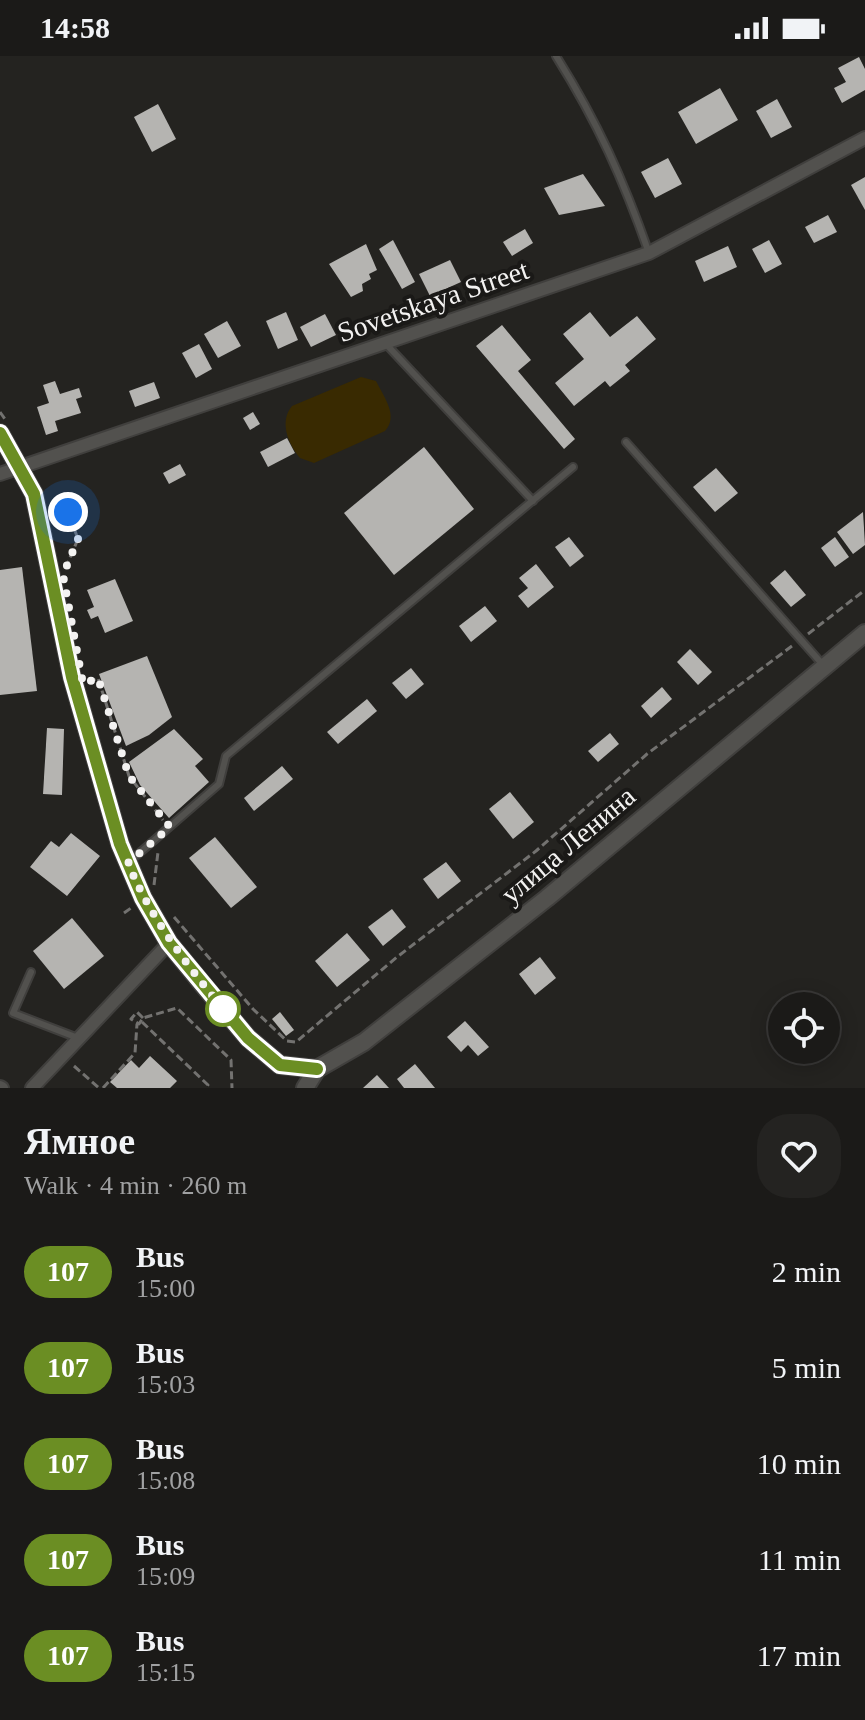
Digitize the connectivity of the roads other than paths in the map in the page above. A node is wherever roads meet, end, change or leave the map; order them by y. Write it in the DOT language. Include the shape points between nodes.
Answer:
graph roads {
  1 [pos="556,56"];
  2 [pos="865,138"];
  3 [pos="649,253"];
  4 [pos="385,343"];
  5 [pos="4,427"];
  6 [pos="626,442"];
  7 [pos="573,467"];
  8 [pos="21,469"];
  9 [pos="0,474"];
  10 [pos="533,501"];
  11 [pos="865,633"];
  12 [pos="824,666"];
  13 [pos="128,863"];
  14 [pos="169,943"];
  15 [pos="31,972"];
  16 [pos="78,1038"];
  17 [pos="317,1069"];
  18 [pos="32,1088"];
  19 [pos="299,1088"];
  20 [pos="305,1088"];
  1 -- 3 [label="lane" via="594,116"];
  2 -- 3 [label="street, Sovetskaya Street"];
  3 -- 4 [label="street, Sovetskaya Street"];
  4 -- 8 [label="street, Sovetskaya Street"];
  4 -- 10 [label="lane"];
  5 -- 8 [label="street"];
  6 -- 12 [label="lane"];
  7 -- 10 [label="lane"];
  8 -- 9 [label="street, Sovetskaya Street"];
  8 -- 13 [label="street" via="34,494 72,677"];
  10 -- 13 [label="lane" via="226,756 219,784"];
  11 -- 12 [label="street, улица Ленина"];
  12 -- 17 [label="street, улица Ленина" via="437,986 364,1042"];
  13 -- 14 [label="street"];
  14 -- 16 [label="street"];
  14 -- 17 [label="street" via="265,1054 280,1065"];
  15 -- 16 [label="lane" via="13,1013"];
  16 -- 18 [label="street"];
  17 -- 19 [label="street, улица Ленина"];
  17 -- 20 [label="street"];
}
